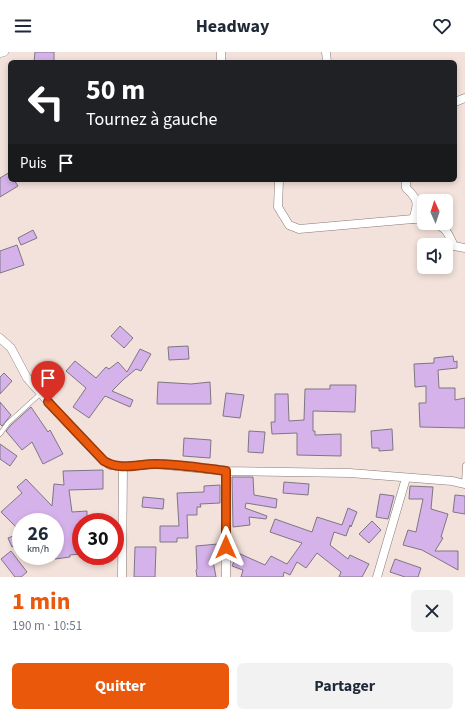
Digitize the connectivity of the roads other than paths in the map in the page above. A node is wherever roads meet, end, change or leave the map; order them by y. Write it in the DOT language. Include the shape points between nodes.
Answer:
graph roads {
  1 [pos="4,52"];
  2 [pos="0,53"];
  3 [pos="279,182"];
  4 [pos="406,182"];
  5 [pos="413,219"];
  6 [pos="417,219"];
  7 [pos="446,230"];
  8 [pos="465,248"];
  9 [pos="0,338"];
  10 [pos="40,394"];
  11 [pos="0,434"];
  12 [pos="465,465"];
  13 [pos="123,467"];
  14 [pos="226,471"];
  15 [pos="406,478"];
  16 [pos="464,484"];
  17 [pos="122,577"];
  18 [pos="226,577"];
  19 [pos="377,577"];
  1 -- 2 [label="street"];
  3 -- 5 [label="street" via="278,207 289,225 299,229"];
  4 -- 5 [label="street" via="406,188 416,197 417,202"];
  5 -- 6 [label="street"];
  7 -- 8 [label="street" via="454,246"];
  9 -- 10 [label="street" via="11,348 27,378"];
  10 -- 11 [label="lane" via="8,423"];
  10 -- 13 [label="street" via="104,461 110,465"];
  12 -- 16 [label="lane"];
  13 -- 14 [label="street" via="155,464"];
  13 -- 17 [label="street"];
  14 -- 15 [label="street" via="350,473"];
  14 -- 18 [label="street"];
  15 -- 16 [label="street"];
  15 -- 19 [label="street"];
}
